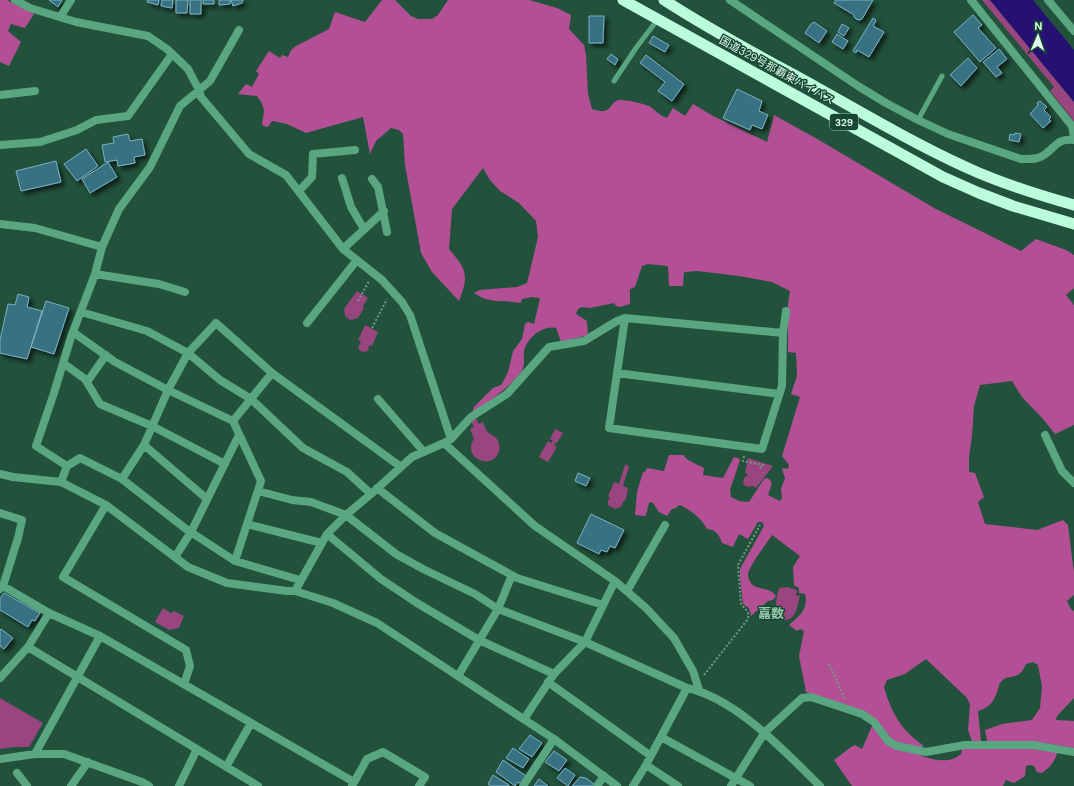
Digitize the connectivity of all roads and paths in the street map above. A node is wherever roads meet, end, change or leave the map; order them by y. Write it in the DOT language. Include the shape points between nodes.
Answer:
graph roads {
  1 [pos="15,0"];
  2 [pos="71,0"];
  3 [pos="623,0"];
  4 [pos="664,0"];
  5 [pos="730,0"];
  6 [pos="971,0"];
  7 [pos="1048,0"];
  8 [pos="60,17"];
  9 [pos="658,19"];
  10 [pos="239,30"];
  11 [pos="1074,31"];
  12 [pos="172,54"];
  13 [pos="942,76"];
  14 [pos="614,81"];
  15 [pos="199,90"];
  16 [pos="35,91"];
  17 [pos="0,95"];
  18 [pos="918,120"];
  19 [pos="1074,137"];
  20 [pos="1074,140"];
  21 [pos="0,145"];
  22 [pos="355,150"];
  23 [pos="342,178"];
  24 [pos="372,179"];
  25 [pos="299,191"];
  26 [pos="1074,205"];
  27 [pos="384,211"];
  28 [pos="0,224"];
  29 [pos="1074,224"];
  30 [pos="364,229"];
  31 [pos="387,232"];
  32 [pos="102,247"];
  33 [pos="343,249"];
  34 [pos="357,260"];
  35 [pos="373,273"];
  36 [pos="95,274"];
  37 [pos="392,291"];
  38 [pos="185,292"];
  39 [pos="358,301"];
  40 [pos="786,311"];
  41 [pos="81,312"];
  42 [pos="625,318"];
  43 [pos="307,323"];
  44 [pos="372,328"];
  45 [pos="73,332"];
  46 [pos="783,333"];
  47 [pos="188,353"];
  48 [pos="106,355"];
  49 [pos="63,364"];
  50 [pos="272,373"];
  51 [pos="617,373"];
  52 [pos="87,382"];
  53 [pos="168,390"];
  54 [pos="779,394"];
  55 [pos="251,399"];
  56 [pos="378,399"];
  57 [pos="233,421"];
  58 [pos="152,426"];
  59 [pos="239,435"];
  60 [pos="1045,435"];
  61 [pos="451,439"];
  62 [pos="444,443"];
  63 [pos="144,445"];
  64 [pos="747,447"];
  65 [pos="424,452"];
  66 [pos="225,464"];
  67 [pos="67,466"];
  68 [pos="401,467"];
  69 [pos="759,469"];
  70 [pos="0,474"];
  71 [pos="122,479"];
  72 [pos="61,482"];
  73 [pos="1074,483"];
  74 [pos="377,488"];
  75 [pos="258,491"];
  76 [pos="370,494"];
  77 [pos="207,499"];
  78 [pos="106,505"];
  79 [pos="0,513"];
  80 [pos="346,514"];
  81 [pos="247,524"];
  82 [pos="665,525"];
  83 [pos="760,525"];
  84 [pos="191,532"];
  85 [pos="327,534"];
  86 [pos="322,543"];
  87 [pos="175,557"];
  88 [pos="235,561"];
  89 [pos="512,575"];
  90 [pos="300,580"];
  91 [pos="615,581"];
  92 [pos="1,588"];
  93 [pos="294,591"];
  94 [pos="627,591"];
  95 [pos="603,605"];
  96 [pos="498,609"];
  97 [pos="49,612"];
  98 [pos="100,636"];
  99 [pos="479,640"];
  100 [pos="585,642"];
  101 [pos="28,647"];
  102 [pos="829,664"];
  103 [pos="554,674"];
  104 [pos="458,676"];
  105 [pos="77,677"];
  106 [pos="0,678"];
  107 [pos="548,682"];
  108 [pos="184,684"];
  109 [pos="698,687"];
  110 [pos="687,688"];
  111 [pos="854,712"];
  112 [pos="524,719"];
  113 [pos="251,723"];
  114 [pos="765,732"];
  115 [pos="661,737"];
  116 [pos="554,739"];
  117 [pos="197,749"];
  118 [pos="1074,752"];
  119 [pos="35,754"];
  120 [pos="651,756"];
  121 [pos="0,759"];
  122 [pos="88,762"];
  123 [pos="646,765"];
  124 [pos="226,767"];
  125 [pos="17,773"];
  126 [pos="604,776"];
  127 [pos="733,782"];
  128 [pos="353,784"];
  129 [pos="143,785"];
  130 [pos="27,786"];
  131 [pos="71,786"];
  132 [pos="179,786"];
  133 [pos="258,786"];
  134 [pos="419,786"];
  135 [pos="523,786"];
  136 [pos="597,786"];
  137 [pos="617,786"];
  138 [pos="633,786"];
  139 [pos="678,786"];
  140 [pos="750,786"];
  141 [pos="820,786"];
  1 -- 8 [label="street" via="30,8"];
  2 -- 8 [label="street"];
  3 -- 9 [label="highway, 国道329号那覇東バイパス / 329"];
  4 -- 26 [label="highway, 国道329号那覇東バイパス / 329" via="734,42 931,150 980,174"];
  5 -- 18 [label="street" via="858,86"];
  6 -- 19 [label="street" via="1072,126"];
  7 -- 11 [label="street"];
  8 -- 12 [label="street" via="148,36"];
  9 -- 14 [label="lane"];
  9 -- 29 [label="highway, 国道329号那覇東バイパス / 329" via="943,177 1013,206"];
  10 -- 15 [label="street" via="210,81"];
  12 -- 15 [label="street" via="188,69"];
  12 -- 21 [label="street" via="128,116 96,120 77,130 40,142"];
  13 -- 18 [label="lane"];
  15 -- 25 [label="street" via="201,97 249,154 286,175"];
  15 -- 32 [label="street" via="180,106 150,167 119,209"];
  16 -- 17 [label="street"];
  18 -- 20 [label="street" via="948,134 1021,159 1032,160 1043,156 1057,143 1067,139"];
  22 -- 25 [label="street" via="313,154 312,177"];
  23 -- 30 [label="street" via="351,208"];
  24 -- 27 [label="street" via="378,187"];
  25 -- 33 [label="street"];
  27 -- 30 [label="street"];
  27 -- 31 [label="street"];
  28 -- 32 [label="street" via="35,228"];
  30 -- 33 [label="street"];
  32 -- 36 [label="street"];
  33 -- 34 [label="street"];
  34 -- 35 [label="street"];
  34 -- 43 [label="street"];
  35 -- 37 [label="street"];
  35 -- 39 [label="path"];
  36 -- 38 [label="street" via="159,284"];
  36 -- 41 [label="street"];
  37 -- 44 [label="path"];
  37 -- 61 [label="street" via="410,315"];
  40 -- 46 [label="street"];
  41 -- 45 [label="street"];
  41 -- 47 [label="street" via="147,332"];
  42 -- 46 [label="street"];
  42 -- 51 [label="street"];
  42 -- 61 [label="street" via="584,341 549,347 507,394 471,417"];
  45 -- 48 [label="street"];
  45 -- 49 [label="street"];
  46 -- 54 [label="street" via="782,386"];
  47 -- 50 [label="street" via="216,323"];
  47 -- 53 [label="street"];
  47 -- 55 [label="street" via="220,380"];
  48 -- 52 [label="street"];
  48 -- 53 [label="street"];
  49 -- 52 [label="street"];
  49 -- 67 [label="street" via="36,446"];
  50 -- 55 [label="street"];
  50 -- 68 [label="street"];
  51 -- 54 [label="street"];
  51 -- 64 [label="street" via="609,428"];
  52 -- 58 [label="street" via="100,404"];
  53 -- 57 [label="street"];
  53 -- 58 [label="street"];
  54 -- 64 [label="street" via="762,449"];
  55 -- 57 [label="street"];
  55 -- 76 [label="street" via="303,448 347,472"];
  56 -- 65 [label="street"];
  57 -- 59 [label="street"];
  58 -- 63 [label="street"];
  58 -- 66 [label="street"];
  59 -- 66 [label="street"];
  59 -- 75 [label="street" via="261,481"];
  60 -- 73 [label="street" via="1062,471"];
  61 -- 62 [label="street"];
  62 -- 65 [label="street"];
  62 -- 91 [label="street" via="535,526"];
  63 -- 71 [label="street"];
  63 -- 77 [label="street"];
  64 -- 69 [label="path" via="743,461 763,465"];
  65 -- 68 [label="street" via="412,457"];
  66 -- 77 [label="street"];
  67 -- 71 [label="street" via="80,458"];
  67 -- 72 [label="street"];
  68 -- 74 [label="street"];
  70 -- 72 [label="street"];
  71 -- 84 [label="street"];
  72 -- 78 [label="street"];
  74 -- 76 [label="street"];
  74 -- 89 [label="street" via="435,533"];
  75 -- 80 [label="street" via="311,502"];
  75 -- 81 [label="street"];
  76 -- 80 [label="street"];
  77 -- 84 [label="street"];
  78 -- 87 [label="street"];
  78 -- 108 [label="street" via="63,577 186,650 190,666"];
  79 -- 92 [label="street" via="22,520"];
  80 -- 85 [label="street"];
  80 -- 96 [label="street" via="396,554 475,594"];
  81 -- 86 [label="street"];
  81 -- 88 [label="street"];
  82 -- 94 [label="street"];
  83 -- 109 [label="path" via="738,565 741,604 749,615 748,619"];
  84 -- 87 [label="street"];
  84 -- 88 [label="street"];
  85 -- 86 [label="street"];
  85 -- 99 [label="street" via="381,579 417,604"];
  86 -- 90 [label="street"];
  87 -- 93 [label="street" via="188,567 227,583"];
  88 -- 90 [label="street"];
  89 -- 95 [label="street"];
  89 -- 96 [label="street"];
  90 -- 93 [label="street"];
  91 -- 94 [label="street"];
  91 -- 95 [label="street"];
  92 -- 97 [label="street"];
  93 -- 104 [label="street" via="333,603 377,623"];
  94 -- 109 [label="street" via="674,638 693,671"];
  95 -- 100 [label="street"];
  96 -- 99 [label="street"];
  96 -- 100 [label="street"];
  97 -- 98 [label="street"];
  97 -- 101 [label="street"];
  98 -- 105 [label="street"];
  98 -- 108 [label="street"];
  99 -- 103 [label="street"];
  99 -- 104 [label="street"];
  100 -- 103 [label="street"];
  100 -- 110 [label="street"];
  101 -- 105 [label="street"];
  101 -- 106 [label="street"];
  102 -- 111 [label="path"];
  103 -- 107 [label="street"];
  104 -- 112 [label="street"];
  105 -- 117 [label="street"];
  105 -- 119 [label="street"];
  107 -- 112 [label="street"];
  107 -- 120 [label="street"];
  108 -- 113 [label="street"];
  109 -- 110 [label="street"];
  109 -- 114 [label="street"];
  110 -- 115 [label="street"];
  111 -- 114 [label="street" via="811,697 802,698"];
  111 -- 118 [label="street" via="874,722 888,741 897,746 926,752 964,745 1033,745"];
  112 -- 116 [label="street"];
  113 -- 124 [label="street"];
  113 -- 128 [label="street"];
  114 -- 127 [label="street"];
  114 -- 141 [label="street"];
  115 -- 120 [label="street"];
  115 -- 127 [label="street"];
  116 -- 126 [label="street"];
  116 -- 135 [label="street"];
  117 -- 124 [label="street"];
  117 -- 132 [label="street"];
  119 -- 121 [label="street"];
  119 -- 122 [label="street" via="64,754"];
  120 -- 123 [label="street"];
  122 -- 129 [label="street"];
  122 -- 131 [label="street"];
  123 -- 138 [label="street"];
  123 -- 139 [label="street"];
  124 -- 133 [label="street"];
  125 -- 130 [label="street"];
  126 -- 136 [label="street"];
  126 -- 137 [label="street"];
  127 -- 140 [label="street"];
  128 -- 134 [label="street" via="367,759 383,752 425,776"];
}
